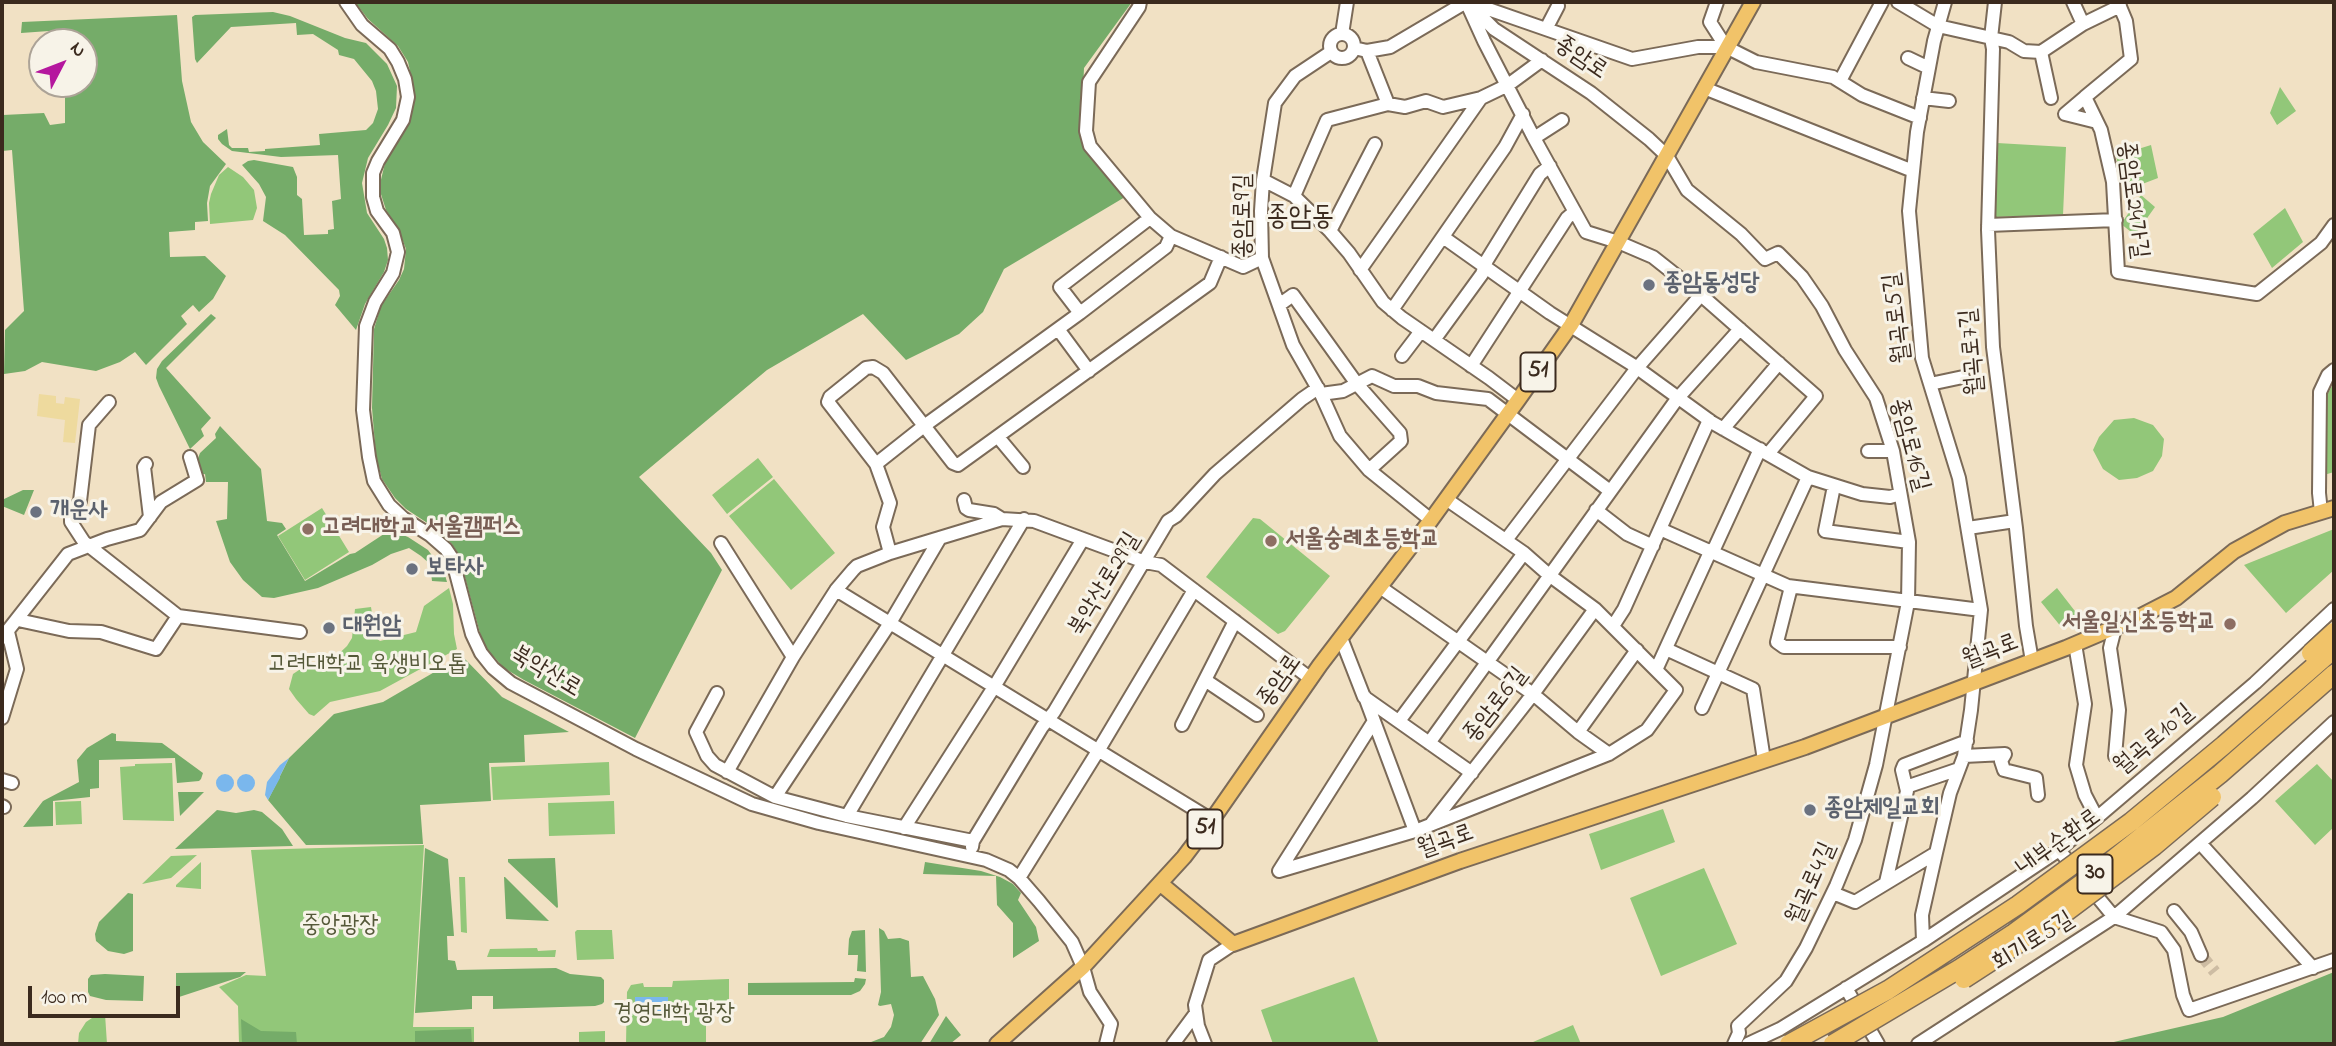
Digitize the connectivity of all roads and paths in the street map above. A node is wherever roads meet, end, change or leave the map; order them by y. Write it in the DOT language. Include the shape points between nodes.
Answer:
graph roads {
  1 [pos="346,2"];
  2 [pos="1140,2"];
  3 [pos="1347,2"];
  4 [pos="1466,2"];
  5 [pos="1717,2"];
  6 [pos="1753,2"];
  7 [pos="1882,2"];
  8 [pos="1898,2"];
  9 [pos="1945,2"];
  10 [pos="1996,2"];
  11 [pos="2073,2"];
  12 [pos="1559,3"];
  13 [pos="2119,4"];
  14 [pos="2083,24"];
  15 [pos="1938,26"];
  16 [pos="1546,29"];
  17 [pos="1342,34"];
  18 [pos="1991,38"];
  19 [pos="1726,47"];
  20 [pos="1360,50"];
  21 [pos="1331,52"];
  22 [pos="2041,52"];
  23 [pos="1908,58"];
  24 [pos="1542,60"];
  25 [pos="1929,68"];
  26 [pos="1840,81"];
  27 [pos="1508,85"];
  28 [pos="1704,88"];
  29 [pos="2085,97"];
  30 [pos="1481,98"];
  31 [pos="1923,98"];
  32 [pos="2051,98"];
  33 [pos="1949,101"];
  34 [pos="1388,104"];
  35 [pos="1523,114"];
  36 [pos="1920,118"];
  37 [pos="1562,120"];
  38 [pos="2097,122"];
  39 [pos="1534,138"];
  40 [pos="1374,144"];
  41 [pos="1667,156"];
  42 [pos="1550,166"];
  43 [pos="1913,171"];
  44 [pos="1263,180"];
  45 [pos="1294,196"];
  46 [pos="1574,212"];
  47 [pos="1150,218"];
  48 [pos="2116,220"];
  49 [pos="1988,225"];
  50 [pos="2334,225"];
  51 [pos="1330,231"];
  52 [pos="1171,236"];
  53 [pos="1443,237"];
  54 [pos="1618,242"];
  55 [pos="1221,257"];
  56 [pos="1262,258"];
  57 [pos="1485,266"];
  58 [pos="1360,270"];
  59 [pos="1520,291"];
  60 [pos="1701,295"];
  61 [pos="1279,306"];
  62 [pos="1392,310"];
  63 [pos="1080,313"];
  64 [pos="1571,325"];
  65 [pos="1058,329"];
  66 [pos="1740,329"];
  67 [pos="1421,331"];
  68 [pos="1434,341"];
  69 [pos="1402,356"];
  70 [pos="1779,363"];
  71 [pos="1471,366"];
  72 [pos="1637,368"];
  73 [pos="2334,369"];
  74 [pos="1089,371"];
  75 [pos="1963,377"];
  76 [pos="1357,384"];
  77 [pos="1930,384"];
  78 [pos="1320,391"];
  79 [pos="1677,399"];
  80 [pos="1518,400"];
  81 [pos="108,402"];
  82 [pos="1507,415"];
  83 [pos="1709,420"];
  84 [pos="924,426"];
  85 [pos="1723,429"];
  86 [pos="998,437"];
  87 [pos="1868,451"];
  88 [pos="1893,451"];
  89 [pos="1764,452"];
  90 [pos="190,457"];
  91 [pos="1566,459"];
  92 [pos="146,464"];
  93 [pos="876,464"];
  94 [pos="1023,467"];
  95 [pos="1369,470"];
  96 [pos="1808,477"];
  97 [pos="1834,486"];
  98 [pos="1610,491"];
  99 [pos="1900,494"];
  100 [pos="1446,499"];
  101 [pos="964,500"];
  102 [pos="1596,510"];
  103 [pos="2328,510"];
  104 [pos="150,517"];
  105 [pos="1002,519"];
  106 [pos="1024,519"];
  107 [pos="1431,520"];
  108 [pos="2015,521"];
  109 [pos="1968,528"];
  110 [pos="1660,529"];
  111 [pos="940,538"];
  112 [pos="1083,540"];
  113 [pos="1506,540"];
  114 [pos="1909,541"];
  115 [pos="721,543"];
  116 [pos="1653,545"];
  117 [pos="88,546"];
  118 [pos="1710,552"];
  119 [pos="890,553"];
  120 [pos="1524,553"];
  121 [pos="1145,562"];
  122 [pos="1549,575"];
  123 [pos="1761,576"];
  124 [pos="1380,587"];
  125 [pos="1791,587"];
  126 [pos="836,590"];
  127 [pos="1194,590"];
  128 [pos="1908,602"];
  129 [pos="1595,609"];
  130 [pos="2334,609"];
  131 [pos="1981,610"];
  132 [pos="178,616"];
  133 [pos="18,620"];
  134 [pos="1235,621"];
  135 [pos="890,623"];
  136 [pos="1613,626"];
  137 [pos="2115,628"];
  138 [pos="300,632"];
  139 [pos="2334,632"];
  140 [pos="4,633"];
  141 [pos="1341,638"];
  142 [pos="1458,642"];
  143 [pos="2076,644"];
  144 [pos="1900,647"];
  145 [pos="1666,649"];
  146 [pos="2334,649"];
  147 [pos="1637,650"];
  148 [pos="943,655"];
  149 [pos="793,657"];
  150 [pos="2032,661"];
  151 [pos="1488,662"];
  152 [pos="1656,670"];
  153 [pos="1718,673"];
  154 [pos="2334,674"];
  155 [pos="1311,679"];
  156 [pos="1205,680"];
  157 [pos="1973,684"];
  158 [pos="995,687"];
  159 [pos="2334,688"];
  160 [pos="717,693"];
  161 [pos="1533,694"];
  162 [pos="1364,697"];
  163 [pos="1702,708"];
  164 [pos="1257,715"];
  165 [pos="1887,717"];
  166 [pos="2,718"];
  167 [pos="1048,720"];
  168 [pos="1374,721"];
  169 [pos="1399,721"];
  170 [pos="2334,722"];
  171 [pos="1182,725"];
  172 [pos="1578,732"];
  173 [pos="1967,741"];
  174 [pos="1429,743"];
  175 [pos="1098,751"];
  176 [pos="1609,754"];
  177 [pos="1964,756"];
  178 [pos="2115,756"];
  179 [pos="1764,760"];
  180 [pos="1959,769"];
  181 [pos="727,772"];
  182 [pos="1472,773"];
  183 [pos="1906,787"];
  184 [pos="2038,795"];
  185 [pos="775,797"];
  186 [pos="847,816"];
  187 [pos="2097,818"];
  188 [pos="1212,820"];
  189 [pos="1430,825"];
  190 [pos="904,828"];
  191 [pos="1415,831"];
  192 [pos="972,841"];
  193 [pos="2200,844"];
  194 [pos="2059,850"];
  195 [pos="1936,853"];
  196 [pos="972,858"];
  197 [pos="1019,878"];
  198 [pos="1886,882"];
  199 [pos="1161,884"];
  200 [pos="1833,893"];
  201 [pos="2174,911"];
  202 [pos="2114,917"];
  203 [pos="1923,941"];
  204 [pos="1233,944"];
  205 [pos="2200,955"];
  206 [pos="2334,960"];
  207 [pos="1083,967"];
  208 [pos="2313,968"];
  209 [pos="1846,988"];
  210 [pos="1888,990"];
  211 [pos="1196,1013"];
  212 [pos="997,1044"];
  213 [pos="1106,1044"];
  214 [pos="1173,1044"];
  215 [pos="1205,1044"];
  216 [pos="1734,1044"];
  217 [pos="1748,1044"];
  218 [pos="1789,1044"];
  219 [pos="1833,1044"];
  220 [pos="1852,1044"];
  221 [pos="1878,1044"];
  222 [pos="1918,1044"];
  1 -- 196 [label="street, 북악산로" via="398,62 408,97 403,120 373,173 377,211 393,233 398,252 393,273 366,326 363,410 369,457 374,481 388,506 430,535 452,558 481,653 511,683 752,803"];
  2 -- 47 [label="street" via="1089,82 1086,131 1090,146"];
  3 -- 17 [label="street"];
  4 -- 16 [label="street"];
  4 -- 20 [label="street" via="1390,47"];
  4 -- 24 [label="street, 종암로" via="1494,29"];
  4 -- 27 [label="street"];
  5 -- 19 [label="street" via="1710,22"];
  6 -- 19 [label="main road, 종암로 / 51"];
  7 -- 26 [label="street"];
  8 -- 15 [label="street"];
  9 -- 15 [label="street, 월곡로5길"];
  10 -- 18 [label="street, 월곡로7길"];
  11 -- 14 [label="street"];
  12 -- 16 [label="street"];
  13 -- 14 [label="street"];
  13 -- 29 [label="street" via="2131,59"];
  14 -- 22 [label="street"];
  15 -- 18 [label="street"];
  15 -- 25 [label="street, 월곡로5길"];
  16 -- 19 [label="street" via="1632,59 1698,47"];
  17 -- 20 [label="street" via="1352,38"];
  17 -- 21 [label="street" via="1331,40"];
  18 -- 22 [label="street" via="2024,51"];
  18 -- 49 [label="street, 월곡로7길"];
  19 -- 26 [label="street" via="1756,62"];
  19 -- 28 [label="main road, 종암로 / 51"];
  20 -- 21 [label="street" via="1342,58"];
  20 -- 34 [label="street"];
  21 -- 44 [label="street, 종암로9길" via="1295,76 1275,103"];
  22 -- 32 [label="street"];
  23 -- 25 [label="street"];
  24 -- 27 [label="street"];
  24 -- 41 [label="street, 종암로" via="1591,93"];
  25 -- 31 [label="street, 월곡로5길"];
  26 -- 36 [label="street"];
  27 -- 30 [label="street"];
  27 -- 35 [label="street"];
  28 -- 41 [label="main road, 종암로 / 51"];
  28 -- 43 [label="street"];
  29 -- 38 [label="street, 종암로24가길"];
  29 -- 38 [label="street" via="2065,114"];
  30 -- 34 [label="street" via="1443,107 1426,101 1405,107"];
  30 -- 58 [label="street"];
  31 -- 33 [label="street"];
  31 -- 36 [label="street, 월곡로5길"];
  34 -- 45 [label="street" via="1327,120"];
  35 -- 39 [label="street"];
  35 -- 53 [label="street"];
  36 -- 43 [label="street, 월곡로5길"];
  37 -- 39 [label="street"];
  38 -- 48 [label="street, 종암로24가길" via="2113,182"];
  39 -- 42 [label="street"];
  40 -- 51 [label="street"];
  41 -- 54 [label="main road, 종암로 / 51"];
  41 -- 88 [label="street, 종암로16길" via="1686,190 1765,259 1778,253 1802,277 1876,398"];
  42 -- 46 [label="street"];
  42 -- 57 [label="street" via="1540,174"];
  43 -- 77 [label="street, 월곡로5길" via="1910,225 1922,358"];
  44 -- 45 [label="street"];
  44 -- 56 [label="street, 종암로9길"];
  45 -- 51 [label="street"];
  46 -- 54 [label="street" via="1586,232"];
  46 -- 59 [label="street"];
  47 -- 52 [label="street"];
  47 -- 63 [label="street" via="1060,287"];
  48 -- 49 [label="street"];
  48 -- 50 [label="street, 종암로24가길" via="2118,272 2257,294 2321,243"];
  49 -- 108 [label="street, 월곡로7길" via="1993,348"];
  51 -- 58 [label="street"];
  52 -- 55 [label="street"];
  52 -- 63 [label="street" via="1166,247"];
  53 -- 57 [label="street"];
  53 -- 62 [label="street"];
  54 -- 60 [label="street" via="1653,257"];
  54 -- 64 [label="main road, 종암로 / 51"];
  55 -- 56 [label="street" via="1243,267"];
  55 -- 74 [label="street" via="1210,283"];
  56 -- 61 [label="street, 종암로9길"];
  57 -- 59 [label="street"];
  57 -- 68 [label="street"];
  58 -- 62 [label="street"];
  59 -- 64 [label="street"];
  59 -- 71 [label="street"];
  60 -- 66 [label="street"];
  60 -- 72 [label="street"];
  61 -- 76 [label="street" via="1293,295"];
  61 -- 78 [label="street, 종암로9길" via="1293,345"];
  62 -- 67 [label="street"];
  63 -- 65 [label="street"];
  64 -- 72 [label="street"];
  64 -- 80 [label="main road, 종암로 / 51"];
  65 -- 74 [label="street"];
  65 -- 84 [label="street"];
  66 -- 70 [label="street"];
  66 -- 79 [label="street"];
  67 -- 68 [label="street"];
  67 -- 69 [label="street"];
  68 -- 71 [label="street"];
  70 -- 85 [label="street"];
  70 -- 89 [label="street" via="1816,396"];
  71 -- 80 [label="street"];
  72 -- 79 [label="street"];
  72 -- 91 [label="street"];
  73 -- 103 [label="street, 월곡로" via="2320,392 2319,493"];
  74 -- 86 [label="street"];
  75 -- 77 [label="street"];
  76 -- 78 [label="street" via="1343,391"];
  76 -- 82 [label="street" via="1372,376 1394,386 1488,399"];
  76 -- 95 [label="street" via="1401,441"];
  77 -- 109 [label="street, 월곡로5길" via="1959,478"];
  78 -- 95 [label="street, 종암로9길" via="1339,436"];
  78 -- 121 [label="street, 북악산로29길" via="1302,399 1215,474 1168,521"];
  79 -- 83 [label="street"];
  79 -- 98 [label="street"];
  80 -- 82 [label="main road, 종암로 / 51"];
  81 -- 117 [label="street" via="89,425 80,501 71,517"];
  82 -- 91 [label="street"];
  82 -- 100 [label="main road, 종암로 / 51"];
  83 -- 85 [label="street"];
  83 -- 110 [label="street"];
  84 -- 86 [label="street" via="956,465"];
  84 -- 93 [label="street"];
  84 -- 93 [label="street" via="883,373 866,368 828,402"];
  85 -- 89 [label="street"];
  86 -- 94 [label="street"];
  87 -- 88 [label="street"];
  88 -- 99 [label="street, 종암로16길"];
  89 -- 96 [label="street"];
  89 -- 118 [label="street"];
  90 -- 104 [label="street" via="197,480 161,502"];
  91 -- 98 [label="street"];
  91 -- 113 [label="street"];
  92 -- 104 [label="street"];
  93 -- 119 [label="street" via="890,503 883,527"];
  95 -- 107 [label="street, 종암로9길"];
  96 -- 97 [label="street"];
  96 -- 123 [label="street"];
  97 -- 99 [label="street" via="1862,494"];
  97 -- 114 [label="street" via="1825,531"];
  98 -- 102 [label="street"];
  99 -- 114 [label="street, 종암로16길"];
  100 -- 107 [label="main road, 종암로 / 51"];
  100 -- 113 [label="street"];
  101 -- 105 [label="street" via="969,510"];
  102 -- 116 [label="street" via="1627,534"];
  102 -- 122 [label="street"];
  103 -- 137 [label="main road, 월곡로" via="2285,523 2234,551 2176,598"];
  104 -- 117 [label="street" via="140,530"];
  105 -- 106 [label="street"];
  105 -- 111 [label="street"];
  106 -- 112 [label="street"];
  106 -- 148 [label="street"];
  107 -- 124 [label="main road, 종암로 / 51"];
  108 -- 109 [label="street"];
  108 -- 150 [label="street, 월곡로7길"];
  109 -- 131 [label="street, 월곡로5길"];
  110 -- 116 [label="street"];
  110 -- 118 [label="street"];
  111 -- 119 [label="street"];
  111 -- 135 [label="street"];
  112 -- 121 [label="street"];
  112 -- 158 [label="street"];
  113 -- 120 [label="street"];
  114 -- 128 [label="street, 종암로16길"];
  115 -- 149 [label="street"];
  116 -- 136 [label="street"];
  117 -- 132 [label="street"];
  117 -- 133 [label="street" via="68,554"];
  118 -- 123 [label="street"];
  118 -- 145 [label="street"];
  119 -- 126 [label="street" via="857,566"];
  120 -- 122 [label="street"];
  120 -- 142 [label="street"];
  121 -- 127 [label="street" via="1161,565"];
  121 -- 167 [label="street, 북악산로29길"];
  122 -- 129 [label="street"];
  122 -- 151 [label="street"];
  123 -- 125 [label="street"];
  123 -- 153 [label="street"];
  124 -- 141 [label="main road, 종암로 / 51"];
  124 -- 142 [label="street"];
  125 -- 128 [label="street"];
  125 -- 144 [label="street" via="1777,642 1784,647"];
  126 -- 135 [label="street"];
  126 -- 149 [label="street"];
  127 -- 134 [label="street"];
  127 -- 175 [label="street"];
  128 -- 131 [label="street"];
  128 -- 144 [label="street, 종암로16길"];
  129 -- 136 [label="street"];
  129 -- 161 [label="street, 종암로6길"];
  130 -- 187 [label="street, 월곡로10길" via="2255,684"];
  131 -- 157 [label="street, 월곡로5길"];
  132 -- 133 [label="street" via="156,649 101,632 69,631"];
  132 -- 138 [label="street"];
  133 -- 140 [label="street"];
  134 -- 155 [label="street"];
  134 -- 156 [label="street"];
  135 -- 148 [label="street"];
  135 -- 185 [label="street"];
  136 -- 147 [label="street"];
  137 -- 143 [label="main road, 월곡로"];
  137 -- 178 [label="street" via="2110,648 2119,710"];
  139 -- 210 [label="highway, bridge" via="2194,756"];
  140 -- 166 [label="street" via="17,669"];
  141 -- 155 [label="main road, 종암로 / 51"];
  141 -- 162 [label="street"];
  142 -- 151 [label="street"];
  142 -- 169 [label="street"];
  143 -- 150 [label="main road, 월곡로"];
  143 -- 187 [label="street" via="2085,704 2076,765"];
  144 -- 165 [label="street, 종암로16길"];
  145 -- 152 [label="street"];
  145 -- 153 [label="street"];
  146 -- 210 [label="highway, 내부순환로 / 30, bridge" via="2130,822 2018,905"];
  147 -- 152 [label="street"];
  147 -- 172 [label="street"];
  148 -- 158 [label="street"];
  148 -- 186 [label="street"];
  149 -- 181 [label="street"];
  150 -- 157 [label="main road, 월곡로"];
  151 -- 161 [label="street"];
  151 -- 174 [label="street"];
  152 -- 176 [label="street" via="1676,690 1647,730"];
  153 -- 163 [label="street"];
  153 -- 179 [label="street" via="1753,689"];
  154 -- 219 [label="highway, 내부순환로 / 30, bridge" via="2220,774 2096,873 1959,969"];
  155 -- 188 [label="main road, 종암로 / 51"];
  156 -- 164 [label="street"];
  156 -- 171 [label="street"];
  157 -- 165 [label="main road, 월곡로"];
  157 -- 173 [label="street, 월곡로5길"];
  158 -- 167 [label="street"];
  158 -- 190 [label="street"];
  159 -- 220 [label="highway, bridge" via="2183,821 2067,912 1973,974"];
  160 -- 181 [label="street" via="696,732 710,761"];
  161 -- 172 [label="street"];
  161 -- 182 [label="street, 종암로6길"];
  162 -- 168 [label="street"];
  162 -- 169 [label="street, 종암로6길"];
  165 -- 179 [label="main road, 월곡로"];
  165 -- 200 [label="street, 월곡로4길" via="1855,840"];
  167 -- 175 [label="street"];
  167 -- 192 [label="street, 북악산로29길"];
  168 -- 191 [label="street"];
  168 -- 191 [label="street" via="1279,871"];
  169 -- 174 [label="street, 종암로6길"];
  170 -- 193 [label="street, 회기로5길"];
  172 -- 176 [label="street"];
  173 -- 177 [label="street, 월곡로5길"];
  173 -- 183 [label="street" via="1904,765"];
  174 -- 182 [label="street, 종암로6길"];
  175 -- 188 [label="street"];
  175 -- 197 [label="street"];
  176 -- 189 [label="street"];
  177 -- 180 [label="street, 월곡로5길"];
  177 -- 184 [label="street" via="2005,754 2001,761 2004,770 2036,778"];
  179 -- 204 [label="main road, 월곡로" via="1460,861"];
  180 -- 183 [label="street"];
  180 -- 195 [label="street, 월곡로5길"];
  181 -- 185 [label="street"];
  182 -- 189 [label="street"];
  183 -- 198 [label="street"];
  185 -- 186 [label="street"];
  186 -- 190 [label="street"];
  187 -- 194 [label="street, 월곡로10길"];
  188 -- 199 [label="main road, 종암로 / 51"];
  189 -- 191 [label="street"];
  190 -- 192 [label="street"];
  192 -- 196 [label="street"];
  193 -- 202 [label="street, 회기로5길"];
  193 -- 208 [label="street"];
  194 -- 202 [label="street"];
  194 -- 203 [label="street, 월곡로10길"];
  195 -- 198 [label="street"];
  195 -- 203 [label="street" via="1922,915"];
  196 -- 197 [label="street, 북악산로" via="998,865"];
  197 -- 207 [label="street, 북악산로" via="1067,933"];
  198 -- 200 [label="street" via="1855,902"];
  199 -- 204 [label="main road"];
  199 -- 207 [label="main road, 종암로 / 51"];
  200 -- 216 [label="street, 월곡로4길" via="1786,981 1738,1026"];
  201 -- 205 [label="street" via="2191,932"];
  202 -- 208 [label="street" via="2161,932 2174,950 2189,1010"];
  202 -- 222 [label="street, 회기로5길"];
  203 -- 209 [label="street, 월곡로10길"];
  204 -- 211 [label="street" via="1209,960"];
  206 -- 208 [label="street"];
  207 -- 212 [label="main road, 종암로 / 51"];
  207 -- 213 [label="street" via="1090,992 1111,1024"];
  209 -- 217 [label="street, 월곡로10길"];
  209 -- 221 [label="street, bridge"];
  210 -- 218 [label="highway, 내부순환로 / 30, bridge"];
  211 -- 214 [label="street"];
  211 -- 215 [label="street"];
}
